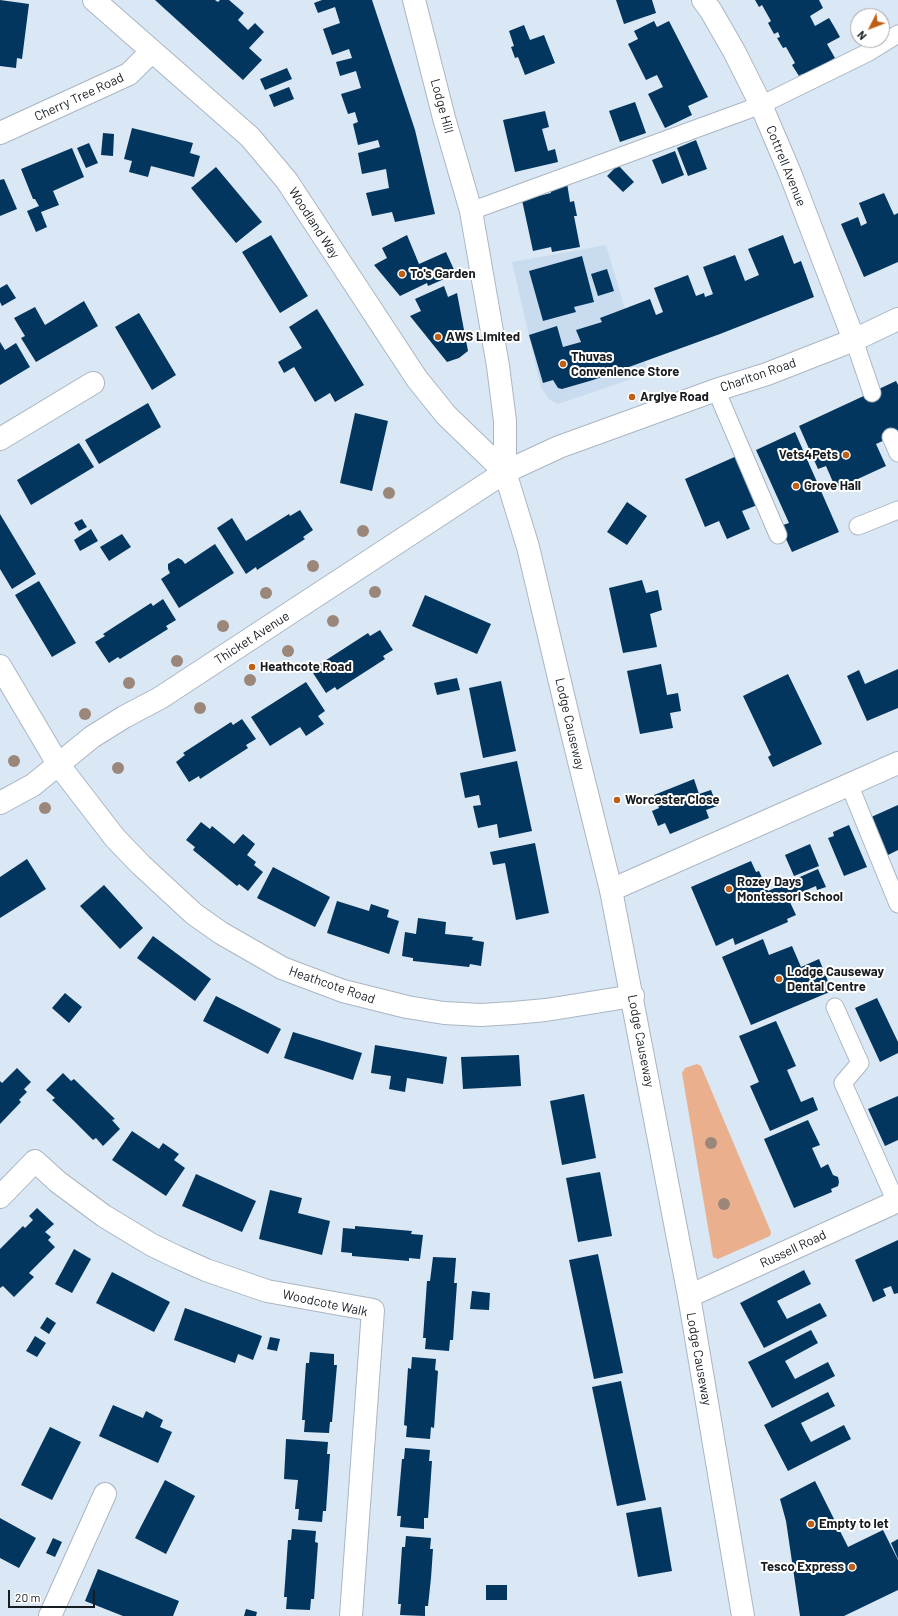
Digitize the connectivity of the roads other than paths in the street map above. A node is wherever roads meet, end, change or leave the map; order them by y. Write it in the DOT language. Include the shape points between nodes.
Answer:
graph roads {
  1 [pos="94,0"];
  2 [pos="414,0"];
  3 [pos="703,0"];
  4 [pos="898,34"];
  5 [pos="152,50"];
  6 [pos="761,104"];
  7 [pos="0,133"];
  8 [pos="471,211"];
  9 [pos="898,320"];
  10 [pos="854,340"];
  11 [pos="93,383"];
  12 [pos="716,390"];
  13 [pos="872,393"];
  14 [pos="891,437"];
  15 [pos="0,439"];
  16 [pos="898,452"];
  17 [pos="505,472"];
  18 [pos="898,510"];
  19 [pos="858,526"];
  20 [pos="778,535"];
  21 [pos="0,666"];
  22 [pos="898,762"];
  23 [pos="58,764"];
  24 [pos="849,784"];
  25 [pos="0,803"];
  26 [pos="611,890"];
  27 [pos="898,904"];
  28 [pos="633,996"];
  29 [pos="835,1007"];
  30 [pos="0,1197"];
  31 [pos="897,1201"];
  32 [pos="689,1296"];
  33 [pos="105,1494"];
  34 [pos="50,1616"];
  35 [pos="351,1616"];
  36 [pos="743,1616"];
  1 -- 5 [label="street, Woodland Way"];
  2 -- 8 [label="street, Lodge Hill"];
  3 -- 6 [label="street, Cottrell Avenue" via="734,51"];
  4 -- 6 [label="lane" via="869,52"];
  5 -- 7 [label="street, Cherry Tree Road" via="129,74"];
  5 -- 17 [label="street, Woodland Way" via="250,137 287,181 417,379 446,415"];
  6 -- 8 [label="lane"];
  6 -- 10 [label="street, Cottrell Avenue"];
  8 -- 17 [label="street, Lodge Hill" via="506,421"];
  9 -- 10 [label="street, Charlton Road"];
  10 -- 12 [label="street, Charlton Road" via="767,374"];
  10 -- 13 [label="lane"];
  11 -- 15 [label="street"];
  12 -- 17 [label="street, Charlton Road" via="560,447"];
  12 -- 20 [label="lane"];
  14 -- 16 [label="lane"];
  17 -- 23 [label="street, Thicket Avenue" via="160,698 92,737"];
  17 -- 26 [label="street, Lodge Causeway" via="528,547"];
  18 -- 19 [label="lane"];
  21 -- 23 [label="street, Heathcote Road"];
  22 -- 24 [label="street"];
  23 -- 25 [label="street, Thicket Avenue" via="33,785"];
  23 -- 28 [label="street, Heathcote Road" via="115,838 194,914 252,952 314,981 399,1006 459,1014 513,1014"];
  24 -- 26 [label="street"];
  24 -- 27 [label="lane"];
  26 -- 28 [label="street, Lodge Causeway"];
  28 -- 32 [label="street, Lodge Causeway"];
  29 -- 31 [label="lane" via="860,1063 843,1083"];
  30 -- 35 [label="street, Woodcote Walk" via="34,1161 104,1216 152,1245 206,1270 267,1290 373,1310"];
  31 -- 32 [label="street, Russell Road"];
  32 -- 36 [label="street, Lodge Causeway"];
  33 -- 34 [label="street"];
}
